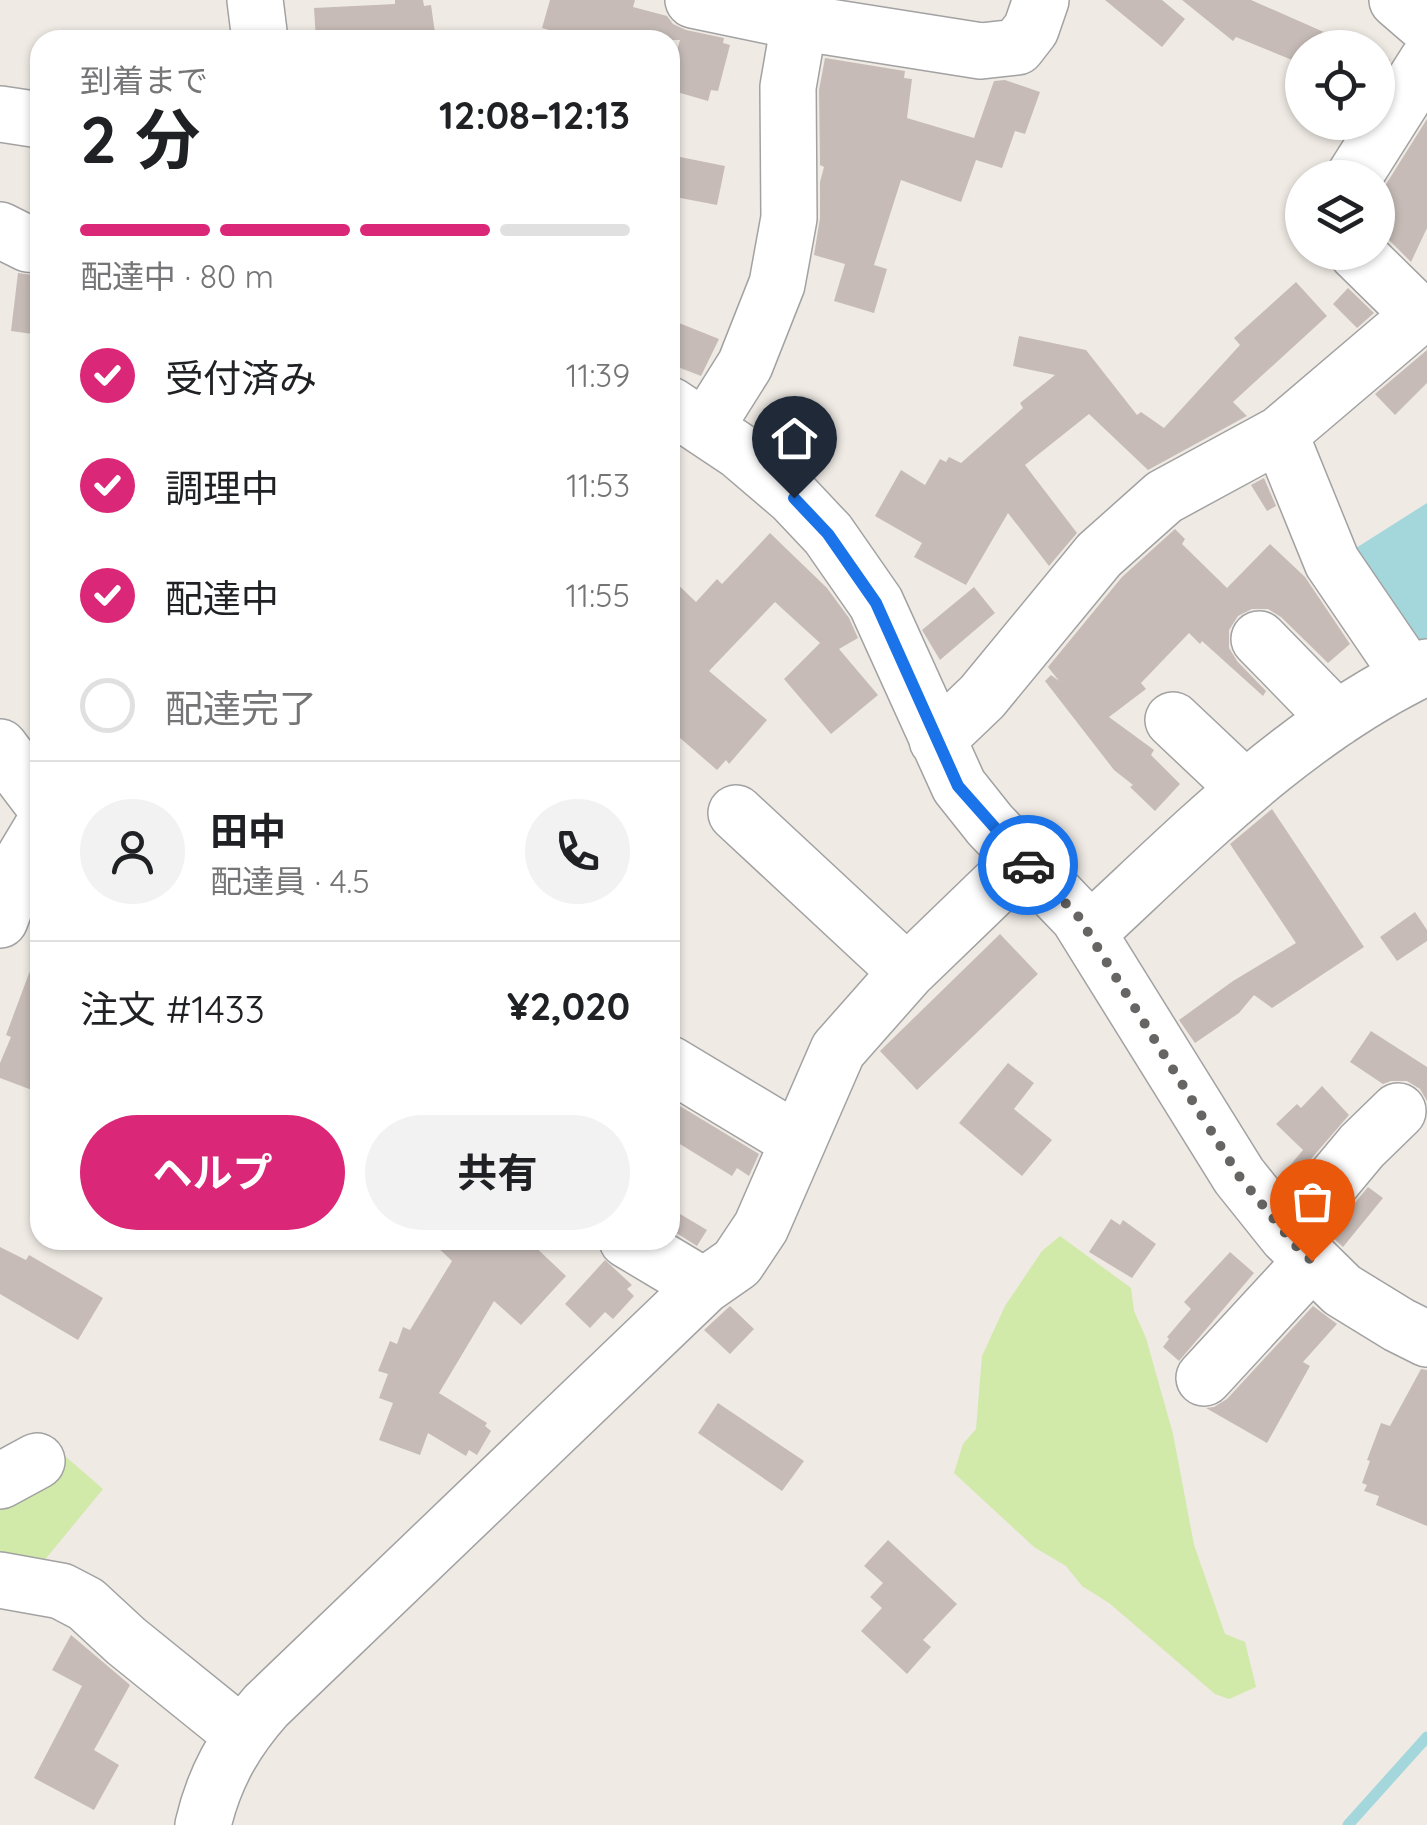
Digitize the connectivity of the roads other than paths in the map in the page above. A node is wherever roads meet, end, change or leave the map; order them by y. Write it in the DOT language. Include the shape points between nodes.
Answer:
graph roads {
  1 [pos="255,0"];
  2 [pos="693,0"];
  3 [pos="1041,0"];
  4 [pos="1397,0"];
  5 [pos="800,11"];
  6 [pos="1427,26"];
  7 [pos="259,30"];
  8 [pos="1427,61"];
  9 [pos="0,114"];
  10 [pos="30,118"];
  11 [pos="1364,160"];
  12 [pos="0,230"];
  13 [pos="30,244"];
  14 [pos="1374,270"];
  15 [pos="688,416"];
  16 [pos="1280,434"];
  17 [pos="1259,639"];
  18 [pos="1418,671"];
  19 [pos="1337,719"];
  20 [pos="1174,720"];
  21 [pos="937,740"];
  22 [pos="1245,788"];
  23 [pos="736,814"];
  24 [pos="30,848"];
  25 [pos="1023,860"];
  26 [pos="0,920"];
  27 [pos="1088,933"];
  28 [pos="907,972"];
  29 [pos="680,1070"];
  30 [pos="1398,1111"];
  31 [pos="798,1141"];
  32 [pos="1299,1248"];
  33 [pos="644,1250"];
  34 [pos="704,1286"];
  35 [pos="1427,1339"];
  36 [pos="1204,1378"];
  37 [pos="0,1580"];
  38 [pos="241,1734"];
  39 [pos="203,1825"];
  1 -- 7 [label="street"];
  2 -- 5 [label="street"];
  3 -- 5 [label="street" via="1022,43 1004,50 981,51"];
  4 -- 6 [label="street"];
  5 -- 15 [label="street" via="788,87 790,218 777,284 744,365"];
  8 -- 11 [label="street"];
  9 -- 10 [label="street"];
  12 -- 13 [label="street"];
  14 -- 16 [label="street" via="1413,308 1411,318"];
  15 -- 21 [label="street" via="794,498 828,534 876,603"];
  16 -- 18 [label="street" via="1332,562"];
  16 -- 21 [label="street" via="1164,497 1100,555 982,697"];
  17 -- 19 [label="street"];
  18 -- 19 [label="street"];
  19 -- 22 [label="street"];
  20 -- 22 [label="street"];
  21 -- 25 [label="street" via="958,786"];
  22 -- 27 [label="street"];
  23 -- 28 [label="street"];
  24 -- 26 [label="street"];
  25 -- 27 [label="street"];
  25 -- 28 [label="street"];
  27 -- 32 [label="street" via="1239,1176"];
  28 -- 31 [label="street" via="838,1050"];
  29 -- 31 [label="street"];
  30 -- 32 [label="street" via="1362,1146"];
  31 -- 34 [label="street" via="761,1227 737,1264"];
  32 -- 35 [label="street" via="1342,1290"];
  32 -- 36 [label="street"];
  33 -- 34 [label="street"];
  34 -- 38 [label="street"];
  37 -- 38 [label="street" via="61,1591 86,1604"];
  38 -- 39 [label="street" via="221,1767"];
}
